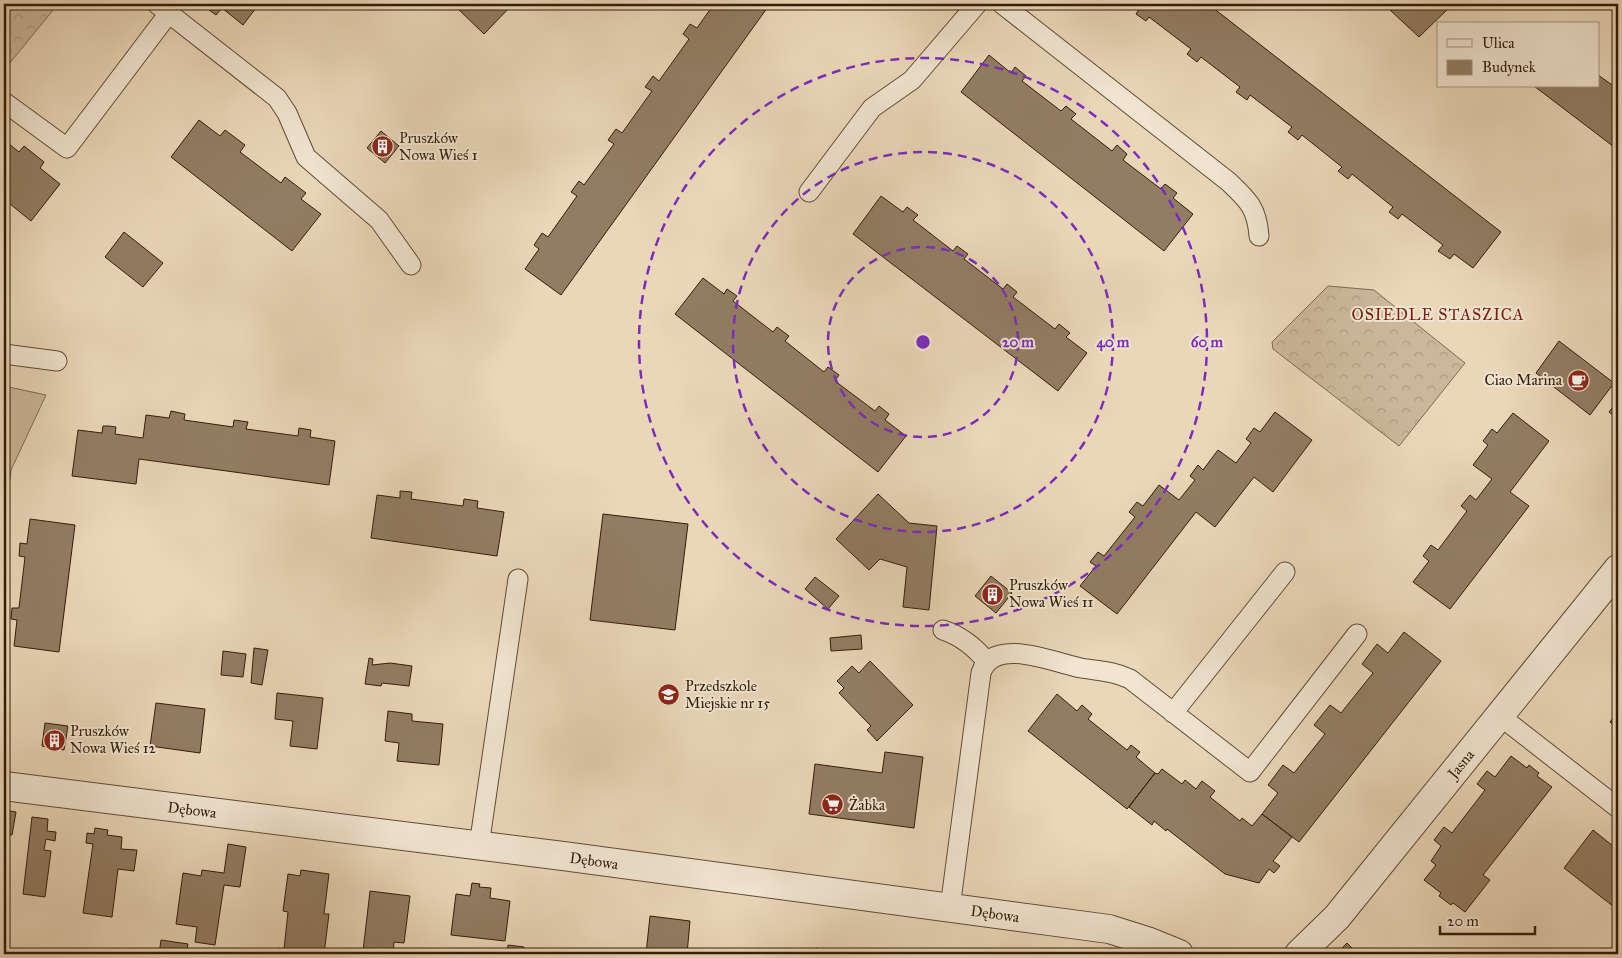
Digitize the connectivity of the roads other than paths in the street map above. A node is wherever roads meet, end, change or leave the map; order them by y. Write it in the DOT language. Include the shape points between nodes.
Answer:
graph roads {
  1 [pos="977,4"];
  2 [pos="1002,4"];
  3 [pos="163,8"];
  4 [pos="4,102"];
  5 [pos="809,192"];
  6 [pos="1259,236"];
  7 [pos="411,265"];
  8 [pos="4,354"];
  9 [pos="57,361"];
  10 [pos="1618,569"];
  11 [pos="1285,572"];
  12 [pos="518,579"];
  13 [pos="943,630"];
  14 [pos="1356,634"];
  15 [pos="987,662"];
  16 [pos="1173,713"];
  17 [pos="1500,716"];
  18 [pos="4,786"];
  19 [pos="1618,808"];
  20 [pos="479,846"];
  21 [pos="950,908"];
  22 [pos="1179,954"];
  23 [pos="1299,954"];
  1 -- 5 [label="lane" via="912,80 872,108"];
  2 -- 6 [label="lane" via="1228,182 1252,206"];
  3 -- 4 [label="lane" via="67,148"];
  3 -- 7 [label="lane" via="277,98 306,157 379,220"];
  8 -- 9 [label="lane"];
  10 -- 17 [label="street, Jasna"];
  11 -- 16 [label="lane"];
  12 -- 20 [label="lane"];
  13 -- 15 [label="lane" via="963,639"];
  14 -- 16 [label="lane" via="1250,772"];
  15 -- 16 [label="lane" via="1002,654 1016,652 1116,673 1130,679"];
  15 -- 21 [label="lane" via="981,673"];
  17 -- 19 [label="lane"];
  17 -- 23 [label="street, Jasna" via="1338,917"];
  18 -- 20 [label="street, Dębowa"];
  20 -- 21 [label="street, Dębowa"];
  21 -- 22 [label="street, Dębowa" via="1109,929"];
}
